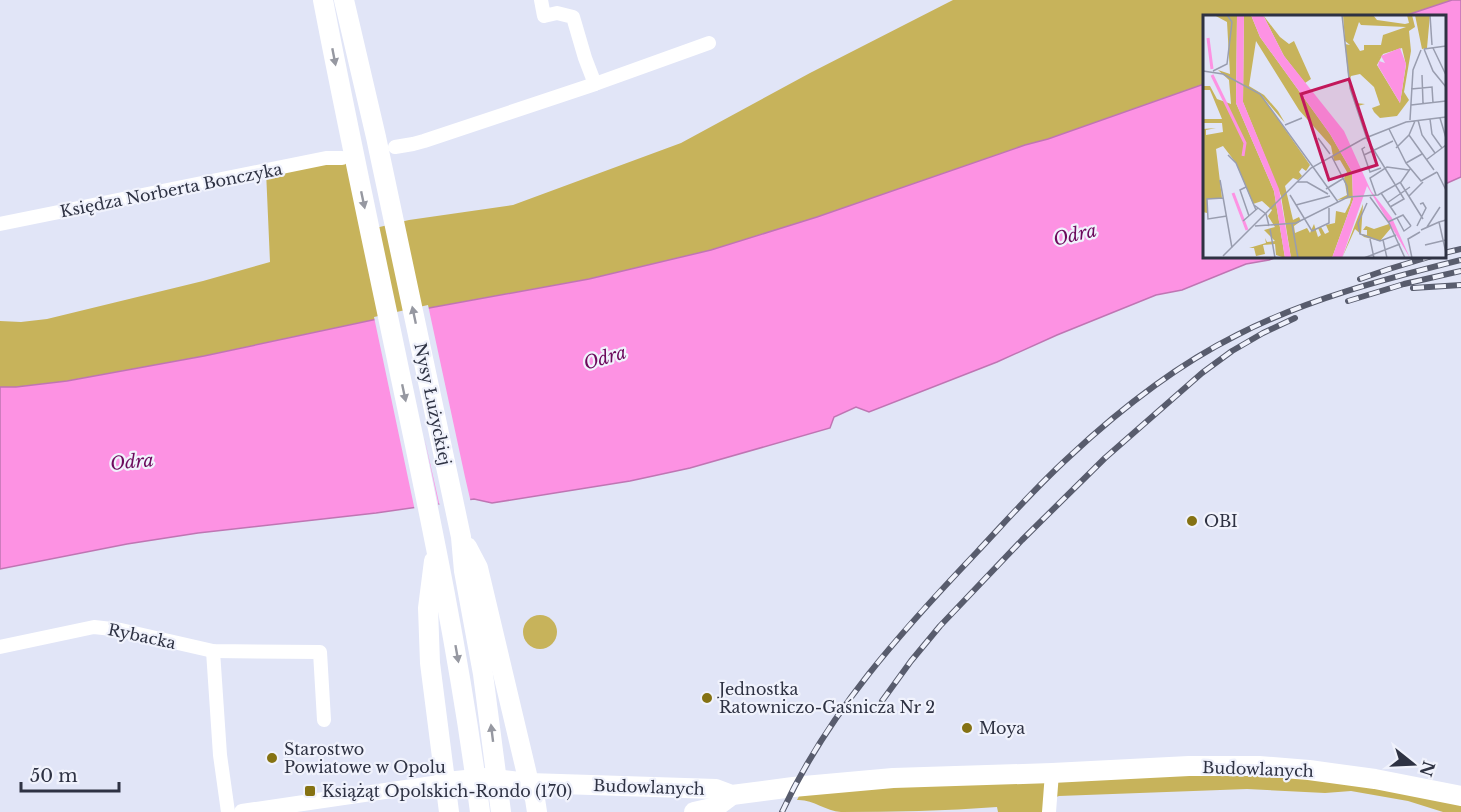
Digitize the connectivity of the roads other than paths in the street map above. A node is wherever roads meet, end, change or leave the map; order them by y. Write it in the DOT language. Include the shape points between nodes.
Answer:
graph roads {
  1 [pos="323,0"];
  2 [pos="344,0"];
  3 [pos="541,0"];
  4 [pos="709,43"];
  5 [pos="595,84"];
  6 [pos="388,154"];
  7 [pos="350,155"];
  8 [pos="0,224"];
  9 [pos="436,543"];
  10 [pos="471,570"];
  11 [pos="0,647"];
  12 [pos="213,651"];
  13 [pos="324,720"];
  14 [pos="1053,773"];
  15 [pos="446,782"];
  16 [pos="529,783"];
  17 [pos="732,795"];
  18 [pos="1461,796"];
  19 [pos="228,812"];
  20 [pos="242,812"];
  21 [pos="448,812"];
  22 [pos="480,812"];
  23 [pos="501,812"];
  24 [pos="537,812"];
  25 [pos="694,812"];
  26 [pos="1049,812"];
  1 -- 7 [label="main road, Nysy Łużyckiej, one-way"];
  2 -- 6 [label="main road, Nysy Łużyckiej" via="376,137"];
  3 -- 5 [label="street" via="544,16 557,13 573,17"];
  4 -- 5 [label="street"];
  5 -- 6 [label="street"];
  10 -- 6 [label="main road, Nysy Łużyckiej, one-way" via="393,219"];
  7 -- 8 [label="street, Księdza Norberta Bonczyka"];
  7 -- 9 [label="main road, Nysy Łużyckiej, one-way"];
  9 -- 15 [label="main road" via="428,608 430,663"];
  9 -- 22 [label="main road, Nysy Łużyckiej, one-way"];
  10 -- 16 [label="main road"];
  23 -- 10 [label="main road, Nysy Łużyckiej, one-way" via="468,593"];
  11 -- 12 [label="street, Rybacka" via="94,627"];
  12 -- 13 [label="street, Rybacka" via="320,652"];
  12 -- 19 [label="street"];
  14 -- 17 [label="main road, Budowlanych" via="893,778"];
  14 -- 18 [label="main road, Budowlanych" via="1190,766 1283,768 1375,779"];
  14 -- 26 [label="street"];
  15 -- 16 [label="main road, Budowlanych" via="486,778"];
  15 -- 20 [label="street"];
  15 -- 21 [label="main road"];
  16 -- 17 [label="main road, Budowlanych" via="716,789"];
  16 -- 24 [label="main road"];
  17 -- 25 [label="main road, Budowlanych" via="716,807"];
}
